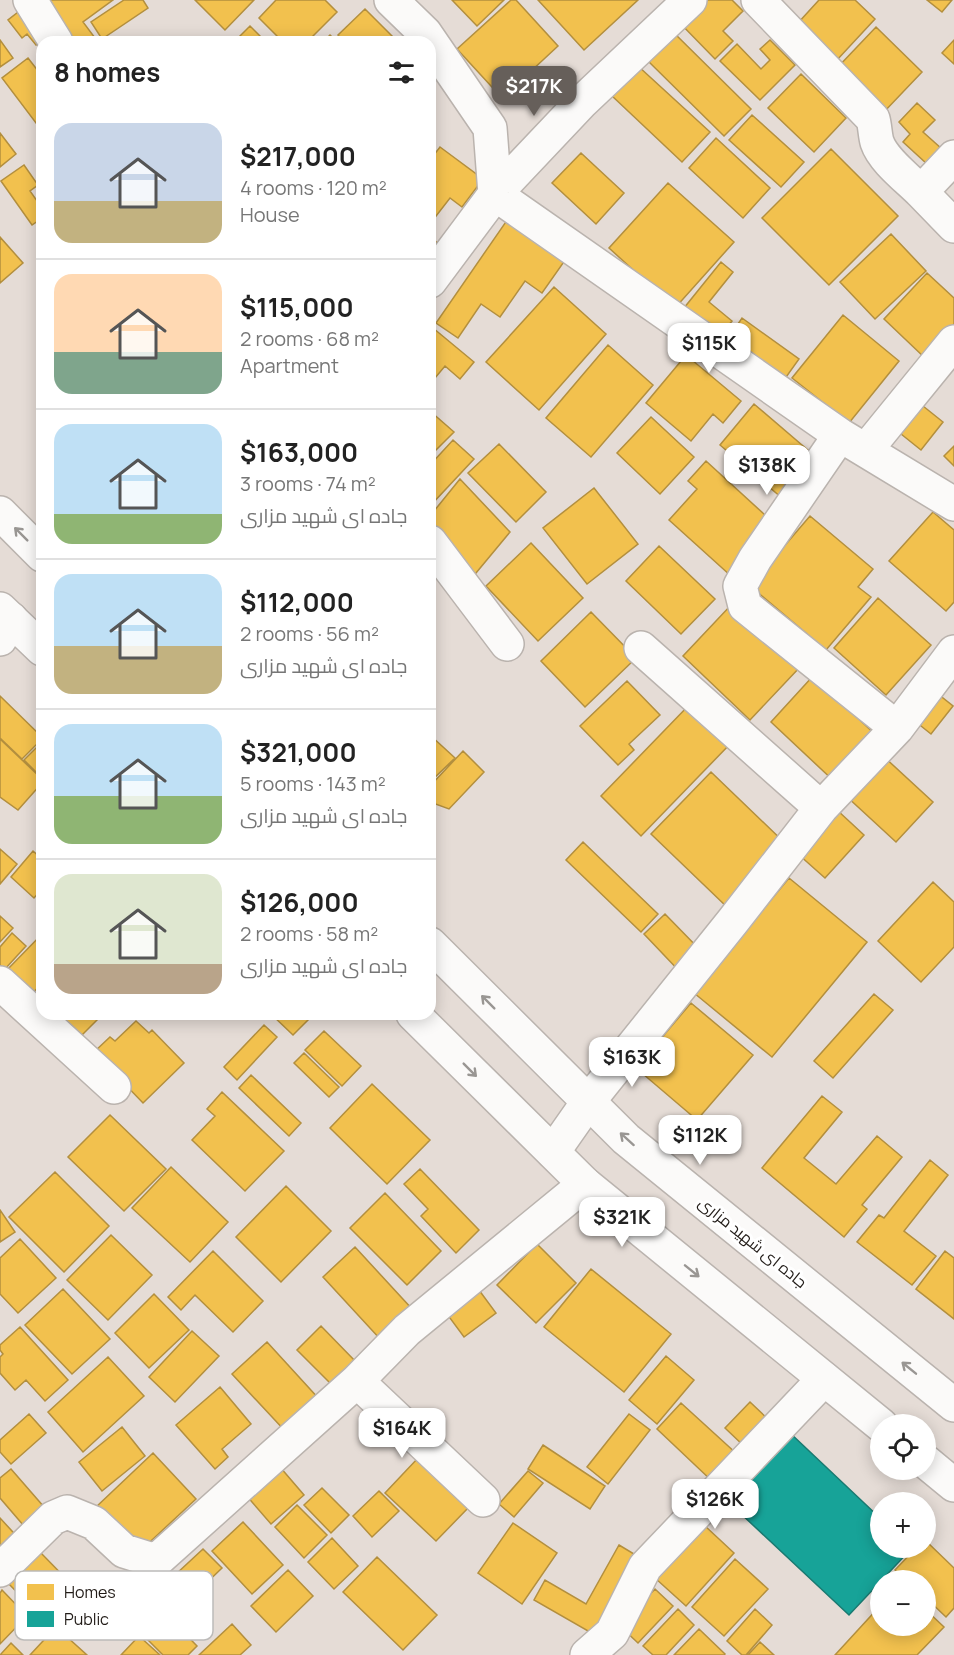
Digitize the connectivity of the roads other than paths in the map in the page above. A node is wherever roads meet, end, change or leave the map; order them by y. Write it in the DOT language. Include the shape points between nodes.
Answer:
graph roads {
  1 [pos="30,0"];
  2 [pos="392,0"];
  3 [pos="690,0"];
  4 [pos="758,0"];
  5 [pos="52,36"];
  6 [pos="428,36"];
  7 [pos="436,48"];
  8 [pos="954,157"];
  9 [pos="921,192"];
  10 [pos="495,195"];
  11 [pos="954,226"];
  12 [pos="436,273"];
  13 [pos="954,342"];
  14 [pos="853,443"];
  15 [pos="953,502"];
  16 [pos="0,513"];
  17 [pos="36,549"];
  18 [pos="436,550"];
  19 [pos="4,622"];
  20 [pos="507,644"];
  21 [pos="36,645"];
  22 [pos="641,648"];
  23 [pos="954,652"];
  24 [pos="897,728"];
  25 [pos="821,808"];
  26 [pos="436,950"];
  27 [pos="0,982"];
  28 [pos="36,1015"];
  29 [pos="41,1020"];
  30 [pos="419,1020"];
  31 [pos="114,1087"];
  32 [pos="588,1102"];
  33 [pos="553,1152"];
  34 [pos="585,1184"];
  35 [pos="824,1379"];
  36 [pos="357,1381"];
  37 [pos="954,1405"];
  38 [pos="870,1416"];
  39 [pos="936,1470"];
  40 [pos="954,1485"];
  41 [pos="483,1500"];
  42 [pos="0,1570"];
  43 [pos="587,1655"];
  1 -- 5 [label="street"];
  2 -- 6 [label="street"];
  3 -- 10 [label="street" via="582,102"];
  4 -- 9 [label="street" via="873,119 883,155"];
  7 -- 10 [label="street" via="490,128"];
  8 -- 9 [label="street"];
  9 -- 11 [label="street"];
  10 -- 12 [label="street"];
  10 -- 14 [label="street"];
  13 -- 14 [label="street"];
  14 -- 15 [label="street"];
  14 -- 24 [label="street" via="755,559 740,586 745,606"];
  17 -- 16 [label="street, one-way"];
  18 -- 20 [label="street"];
  19 -- 21 [label="street"];
  22 -- 25 [label="street"];
  23 -- 24 [label="street"];
  24 -- 25 [label="street"];
  25 -- 32 [label="street"];
  32 -- 26 [label="street, جاده ای شهید مزاری, one-way"];
  27 -- 28 [label="street"];
  29 -- 31 [label="street"];
  30 -- 33 [label="street, one-way"];
  32 -- 33 [label="street"];
  37 -- 32 [label="street, جاده ای شهید مزاری, one-way" via="626,1139"];
  33 -- 34 [label="street"];
  34 -- 35 [label="street, one-way"];
  34 -- 36 [label="street" via="407,1330"];
  35 -- 38 [label="street"];
  35 -- 43 [label="street" via="645,1567 612,1633"];
  36 -- 41 [label="street"];
  36 -- 42 [label="street" via="156,1561 124,1551 94,1523 68,1512 53,1518"];
  39 -- 40 [label="street"];
}
